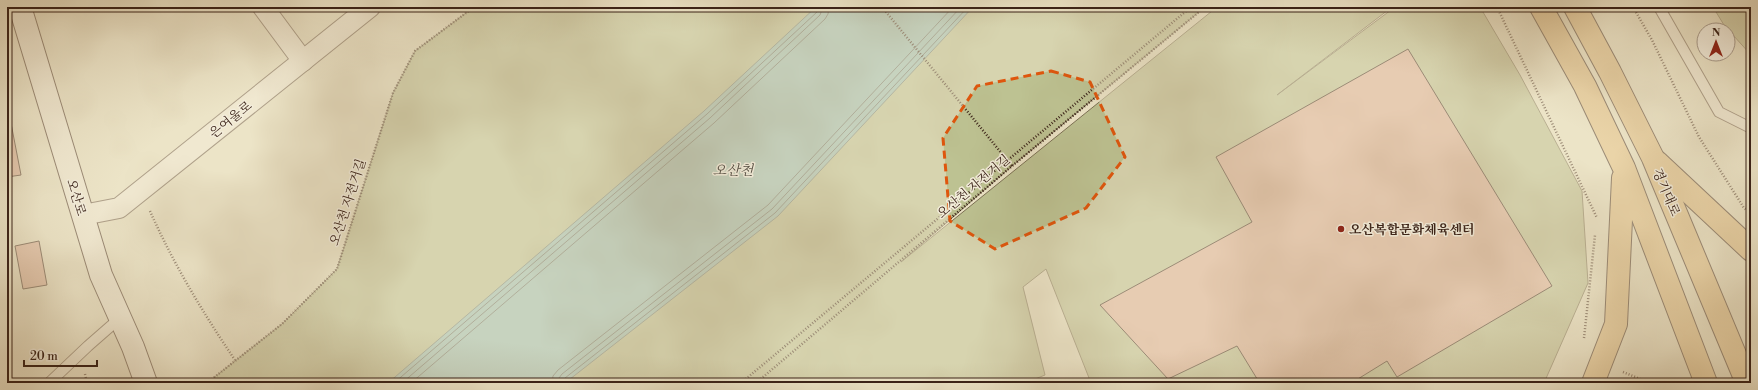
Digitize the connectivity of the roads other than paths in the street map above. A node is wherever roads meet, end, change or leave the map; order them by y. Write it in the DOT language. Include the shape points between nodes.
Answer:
graph roads {
  1 [pos="20,7"];
  2 [pos="263,7"];
  3 [pos="370,7"];
  4 [pos="1541,7"];
  5 [pos="1575,7"];
  6 [pos="1659,7"];
  7 [pos="303,61"];
  8 [pos="1751,128"];
  9 [pos="1653,158"];
  10 [pos="1624,168"];
  11 [pos="83,215"];
  12 [pos="1751,250"];
  13 [pos="120,318"];
  14 [pos="49,383"];
  15 [pos="146,383"];
  16 [pos="1593,383"];
  17 [pos="1706,383"];
  18 [pos="1747,383"];
  1 -- 11 [label="street, 오산로"];
  2 -- 7 [label="street"];
  3 -- 7 [label="street, 은여울로"];
  4 -- 10 [label="main road" via="1585,86"];
  5 -- 9 [label="main road, 경기대로"];
  6 -- 8 [label="lane" via="1719,112"];
  7 -- 11 [label="street, 은여울로" via="119,208"];
  9 -- 12 [label="main road"];
  9 -- 18 [label="main road, 경기대로"];
  10 -- 16 [label="main road" via="1616,324"];
  10 -- 17 [label="main road"];
  11 -- 13 [label="street, 오산로" via="101,275"];
  13 -- 14 [label="lane"];
  13 -- 15 [label="street, 오산로"];
}
